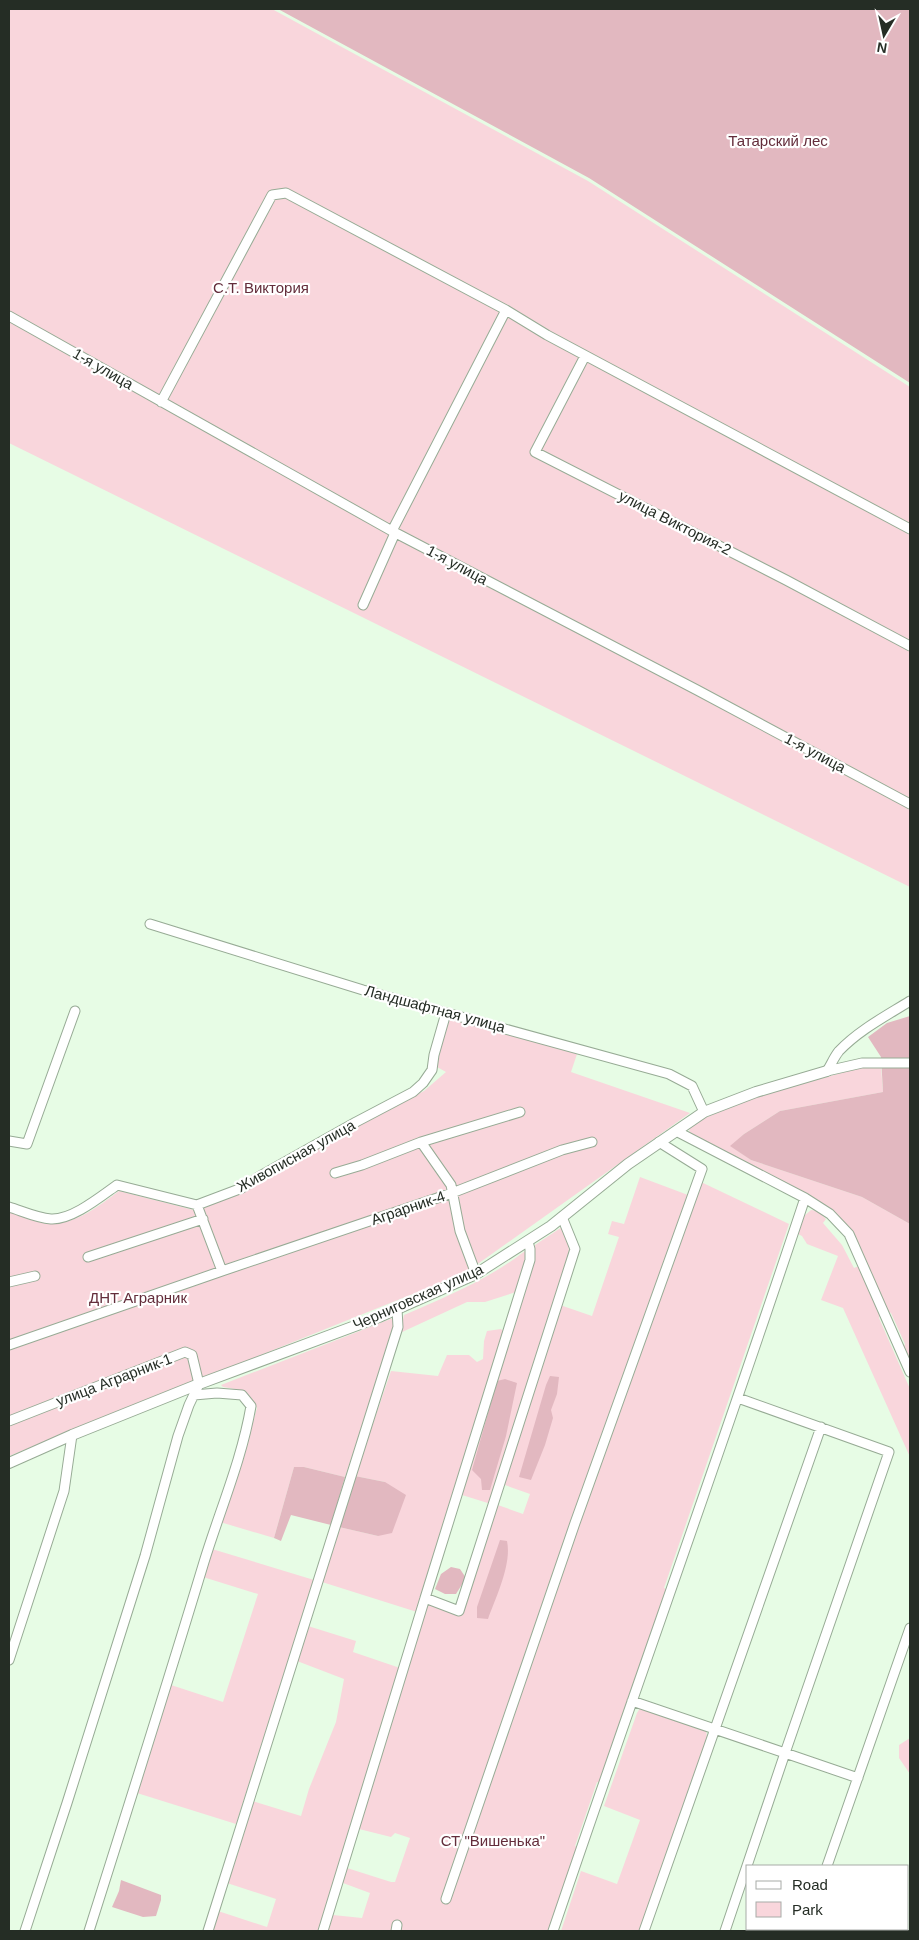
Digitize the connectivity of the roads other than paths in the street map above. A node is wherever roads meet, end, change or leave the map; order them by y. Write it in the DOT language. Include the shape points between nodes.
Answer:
graph roads {
  1 [pos="506,310"];
  2 [pos="9,316"];
  3 [pos="585,356"];
  4 [pos="161,402"];
  5 [pos="910,529"];
  6 [pos="393,532"];
  7 [pos="363,604"];
  8 [pos="910,646"];
  9 [pos="910,804"];
  10 [pos="150,924"];
  11 [pos="910,1002"];
  12 [pos="75,1011"];
  13 [pos="446,1013"];
  14 [pos="910,1063"];
  15 [pos="827,1071"];
  16 [pos="520,1112"];
  17 [pos="704,1112"];
  18 [pos="676,1131"];
  19 [pos="9,1141"];
  20 [pos="421,1142"];
  21 [pos="592,1142"];
  22 [pos="659,1142"];
  23 [pos="335,1173"];
  24 [pos="452,1193"];
  25 [pos="805,1198"];
  26 [pos="198,1205"];
  27 [pos="9,1207"];
  28 [pos="562,1217"];
  29 [pos="203,1219"];
  30 [pos="528,1242"];
  31 [pos="88,1258"];
  32 [pos="222,1271"];
  33 [pos="476,1274"];
  34 [pos="35,1276"];
  35 [pos="9,1282"];
  36 [pos="397,1309"];
  37 [pos="9,1346"];
  38 [pos="910,1372"];
  39 [pos="199,1384"];
  40 [pos="194,1394"];
  41 [pos="738,1398"];
  42 [pos="9,1421"];
  43 [pos="821,1427"];
  44 [pos="72,1435"];
  45 [pos="9,1463"];
  46 [pos="425,1598"];
  47 [pos="910,1628"];
  48 [pos="9,1660"];
  49 [pos="632,1701"];
  50 [pos="716,1728"];
  51 [pos="785,1753"];
  52 [pos="858,1778"];
  53 [pos="747,1865"];
  54 [pos="827,1865"];
  55 [pos="746,1869"];
  56 [pos="446,1899"];
  57 [pos="25,1931"];
  58 [pos="89,1931"];
  59 [pos="208,1931"];
  60 [pos="323,1931"];
  61 [pos="553,1931"];
  62 [pos="644,1931"];
  63 [pos="725,1931"];
  1 -- 3 [label="street"];
  1 -- 4 [label="street" via="286,193 272,195"];
  1 -- 6 [label="street"];
  2 -- 4 [label="street, 1-я улица"];
  3 -- 5 [label="street"];
  3 -- 8 [label="street, улица Виктория-2" via="535,452"];
  4 -- 6 [label="street, 1-я улица"];
  6 -- 7 [label="street"];
  6 -- 9 [label="street, 1-я улица"];
  10 -- 13 [label="street, Ландшафтная улица"];
  11 -- 15 [label="street" via="854,1038 839,1052"];
  12 -- 19 [label="street" via="27,1144"];
  13 -- 17 [label="street, Ландшафтная улица" via="669,1074 692,1086"];
  13 -- 26 [label="street, Живописная улица" via="432,1070 413,1092 242,1188"];
  14 -- 15 [label="street" via="862,1063"];
  15 -- 17 [label="street, Черниговская улица" via="756,1092"];
  16 -- 20 [label="street"];
  17 -- 18 [label="street, Черниговская улица"];
  18 -- 22 [label="street, Черниговская улица"];
  18 -- 25 [label="street"];
  20 -- 23 [label="street"];
  20 -- 24 [label="street" via="451,1185"];
  21 -- 24 [label="street, Аграрник-4" via="562,1150"];
  22 -- 28 [label="street, Черниговская улица"];
  22 -- 56 [label="street" via="702,1169 575,1522"];
  24 -- 32 [label="street, Аграрник-4"];
  24 -- 33 [label="street" via="460,1231"];
  25 -- 38 [label="street" via="830,1214 849,1234"];
  25 -- 41 [label="street"];
  26 -- 27 [label="street" via="117,1185 67,1216 51,1219"];
  26 -- 29 [label="street"];
  28 -- 30 [label="street, Черниговская улица"];
  28 -- 46 [label="street" via="575,1249 459,1611"];
  29 -- 31 [label="street"];
  29 -- 32 [label="street"];
  30 -- 33 [label="street, Черниговская улица"];
  30 -- 46 [label="street" via="530,1260"];
  32 -- 37 [label="street, Аграрник-4"];
  33 -- 36 [label="street, Черниговская улица"];
  34 -- 35 [label="street"];
  36 -- 39 [label="street, Черниговская улица"];
  36 -- 59 [label="street" via="398,1327"];
  39 -- 40 [label="street"];
  39 -- 42 [label="street, улица Аграрник-1" via="192,1355 185,1352"];
  39 -- 44 [label="street, Черниговская улица"];
  40 -- 57 [label="street" via="178,1436 145,1556"];
  40 -- 58 [label="street" via="242,1395 251,1406 247,1432"];
  41 -- 43 [label="street"];
  41 -- 49 [label="street"];
  43 -- 50 [label="street"];
  43 -- 51 [label="street" via="889,1452"];
  44 -- 45 [label="street, Черниговская улица"];
  44 -- 48 [label="street" via="64,1491"];
  46 -- 60 [label="street"];
  47 -- 52 [label="street"];
  49 -- 50 [label="street"];
  49 -- 61 [label="street"];
  50 -- 51 [label="street"];
  50 -- 62 [label="street"];
  51 -- 52 [label="street"];
  51 -- 53 [label="street"];
  52 -- 54 [label="street"];
  55 -- 63 [label="street"];
}
